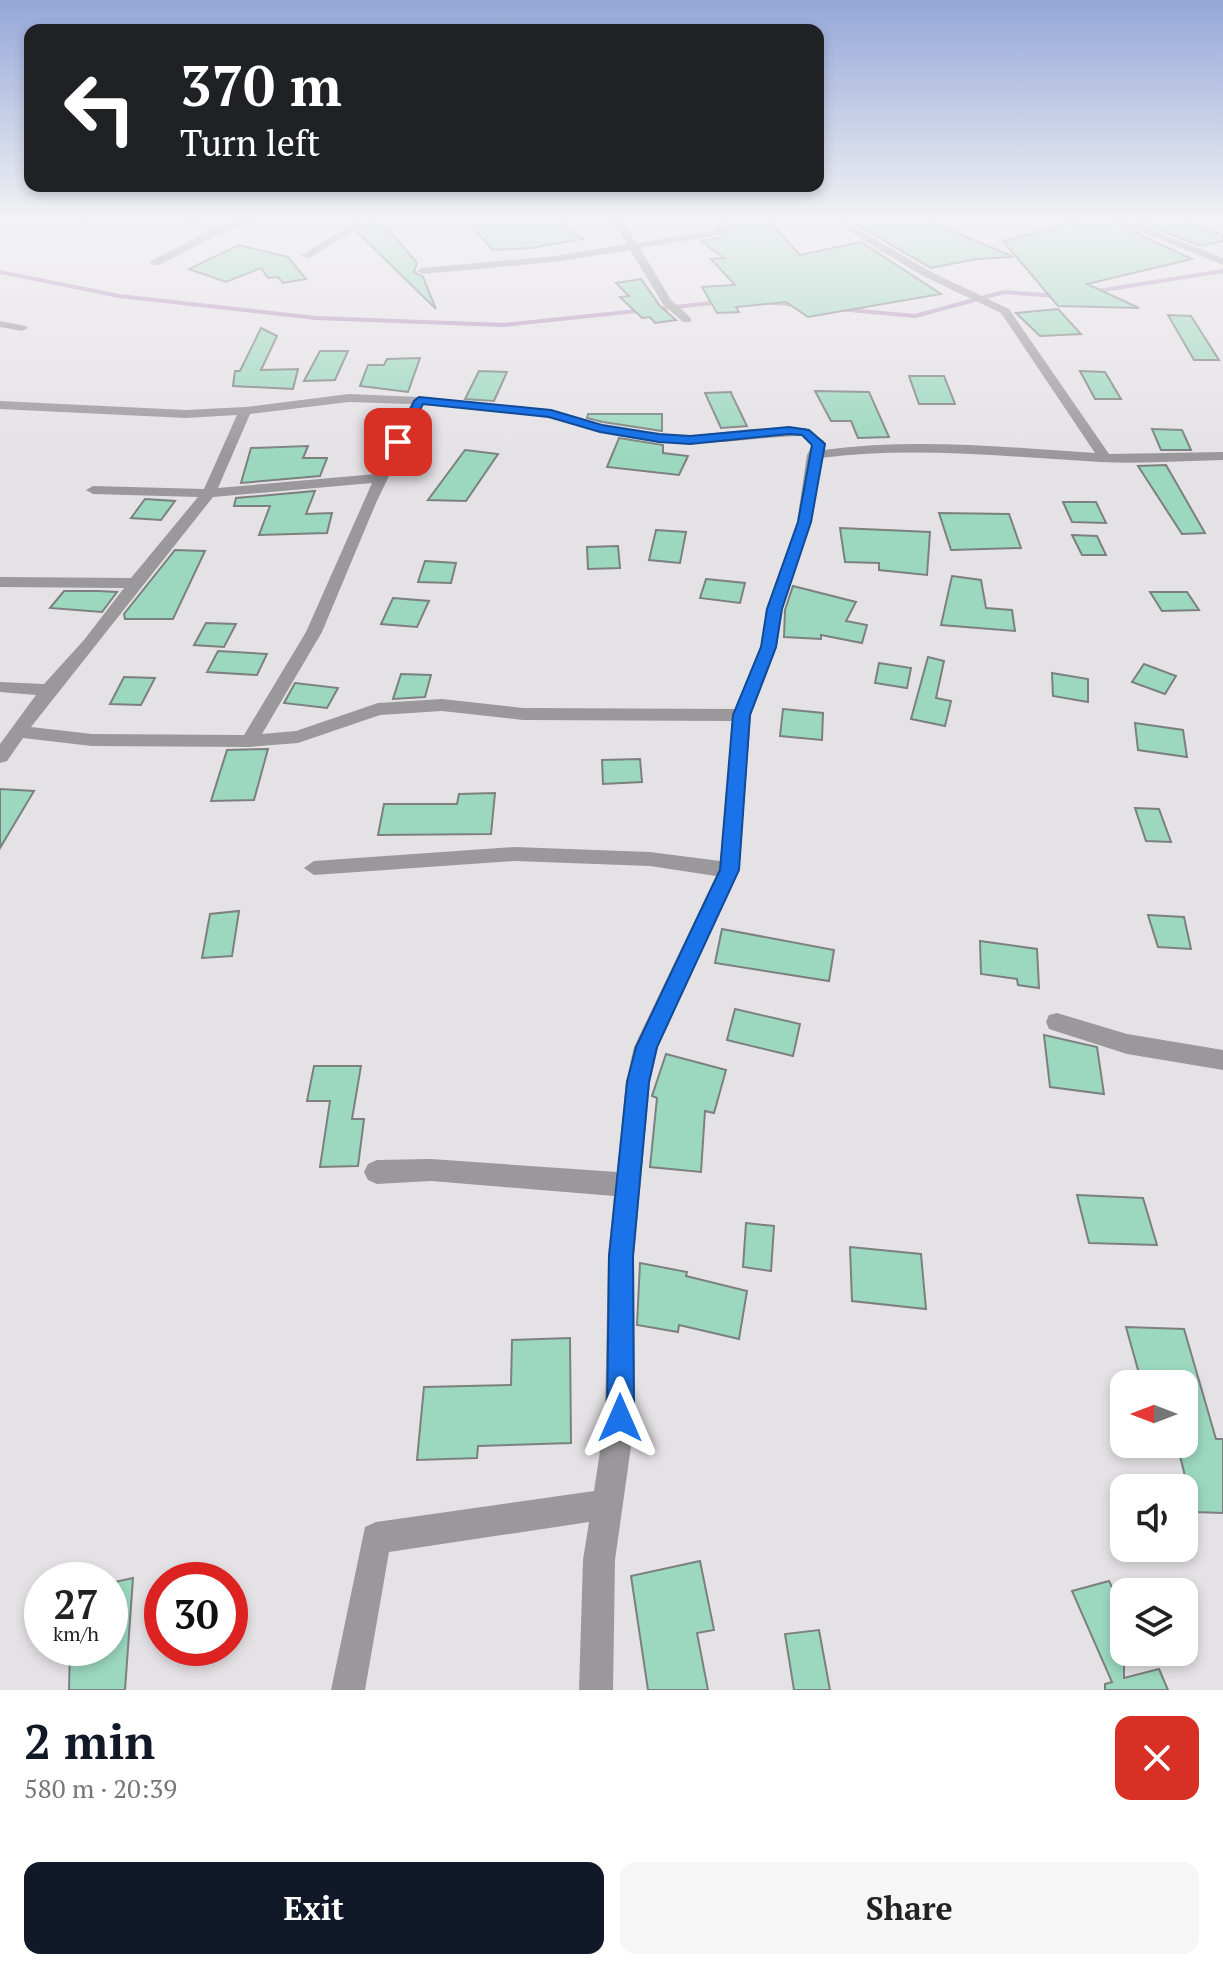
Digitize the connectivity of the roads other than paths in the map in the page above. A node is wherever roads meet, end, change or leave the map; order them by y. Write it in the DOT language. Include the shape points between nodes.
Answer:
graph roads {
  1 [pos="664,297"];
  2 [pos="975,297"];
  3 [pos="687,320"];
  4 [pos="0,324"];
  5 [pos="22,328"];
  6 [pos="419,401"];
  7 [pos="0,405"];
  8 [pos="245,411"];
  9 [pos="814,455"];
  10 [pos="1223,456"];
  11 [pos="1105,458"];
  12 [pos="380,478"];
  13 [pos="93,490"];
  14 [pos="209,493"];
  15 [pos="0,582"];
  16 [pos="137,583"];
  17 [pos="0,687"];
  18 [pos="48,690"];
  19 [pos="742,715"];
  20 [pos="21,732"];
  21 [pos="249,741"];
  22 [pos="0,757"];
  23 [pos="314,868"];
  24 [pos="729,870"];
  25 [pos="1057,1022"];
  26 [pos="1223,1060"];
  27 [pos="377,1172"];
  28 [pos="627,1185"];
  29 [pos="608,1504"];
  30 [pos="348,1690"];
  31 [pos="596,1690"];
  1 -- 3 [label="street"];
  2 -- 11 [label="street" via="1005,311"];
  4 -- 5 [label="street"];
  6 -- 8 [label="street" via="349,398"];
  6 -- 9 [label="street" via="551,414 600,429 659,438 805,432 819,444"];
  6 -- 12 [label="street"];
  7 -- 8 [label="street" via="186,414"];
  8 -- 14 [label="street"];
  9 -- 11 [label="street" via="933,447"];
  9 -- 19 [label="street" via="804,522 774,609 769,647"];
  10 -- 11 [label="street"];
  12 -- 14 [label="street"];
  12 -- 21 [label="street" via="314,632"];
  13 -- 14 [label="street"];
  14 -- 16 [label="street"];
  15 -- 16 [label="street"];
  16 -- 18 [label="street"];
  17 -- 18 [label="street"];
  18 -- 20 [label="street"];
  19 -- 21 [label="street" via="537,714 429,706 378,709 298,737"];
  19 -- 24 [label="street"];
  20 -- 21 [label="street" via="92,740"];
  20 -- 22 [label="street"];
  23 -- 24 [label="street" via="514,854 650,859"];
  24 -- 28 [label="street" via="646,1047"];
  25 -- 26 [label="street" via="1127,1044"];
  27 -- 28 [label="street" via="431,1170"];
  28 -- 29 [label="street" via="620,1418"];
  29 -- 30 [label="street" via="376,1538"];
  29 -- 31 [label="street" via="599,1560"];
}
